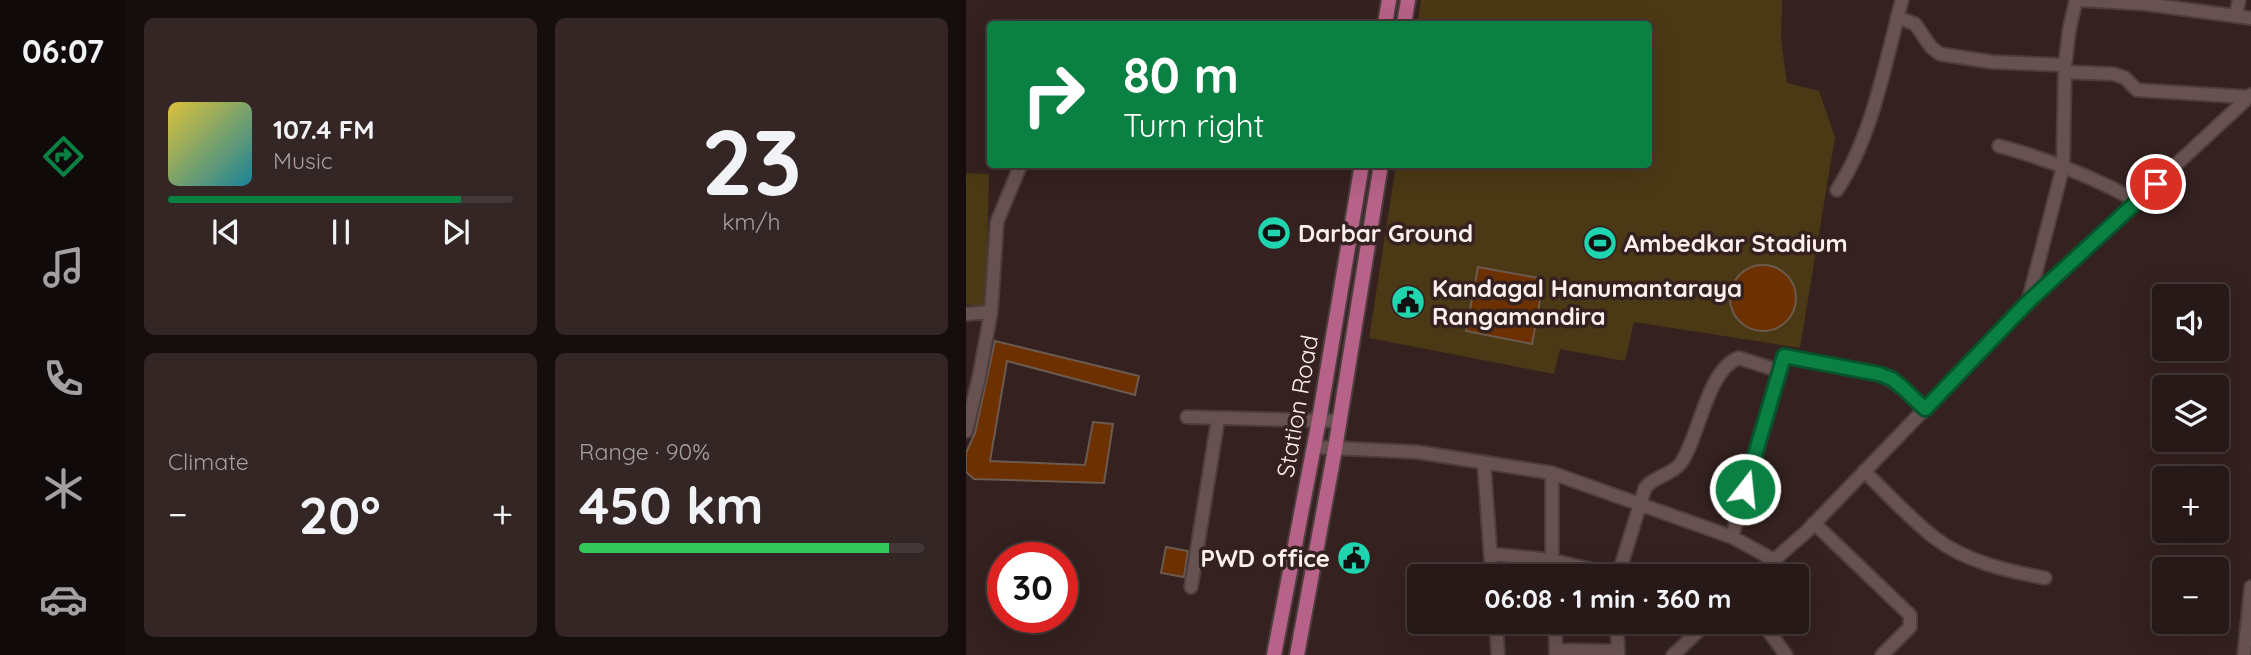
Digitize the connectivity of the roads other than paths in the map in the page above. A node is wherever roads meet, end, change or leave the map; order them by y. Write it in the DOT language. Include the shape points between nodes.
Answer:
graph roads {
  1 [pos="1389,0"];
  2 [pos="1902,0"];
  3 [pos="2078,0"];
  4 [pos="2239,0"];
  5 [pos="1405,2"];
  6 [pos="2147,2"];
  7 [pos="2236,16"];
  8 [pos="1897,17"];
  9 [pos="2251,18"];
  10 [pos="1386,21"];
  11 [pos="1404,21"];
  12 [pos="2065,68"];
  13 [pos="2249,96"];
  14 [pos="1999,146"];
  15 [pos="2063,167"];
  16 [pos="1019,168"];
  17 [pos="1361,168"];
  18 [pos="1380,168"];
  19 [pos="1837,190"];
  20 [pos="2137,201"];
  21 [pos="2028,302"];
  22 [pos="991,312"];
  23 [pos="966,314"];
  24 [pos="1780,371"];
  25 [pos="1925,409"];
  26 [pos="1186,417"];
  27 [pos="1218,419"];
  28 [pos="1318,419"];
  29 [pos="1339,421"];
  30 [pos="966,432"];
  31 [pos="1313,447"];
  32 [pos="1335,449"];
  33 [pos="1484,463"];
  34 [pos="1864,471"];
  35 [pos="1552,473"];
  36 [pos="1641,504"];
  37 [pos="1814,523"];
  38 [pos="1732,537"];
  39 [pos="1491,554"];
  40 [pos="1551,560"];
  41 [pos="1774,560"];
  42 [pos="1491,564"];
  43 [pos="1551,564"];
  44 [pos="1568,564"];
  45 [pos="1622,564"];
  46 [pos="1770,564"];
  47 [pos="2045,578"];
  48 [pos="1191,587"];
  49 [pos="2251,587"];
  50 [pos="1497,634"];
  51 [pos="1555,634"];
  52 [pos="1617,634"];
  53 [pos="1698,634"];
  54 [pos="1771,634"];
  55 [pos="1556,652"];
  56 [pos="1682,652"];
  57 [pos="1618,653"];
  58 [pos="1274,655"];
  59 [pos="1297,655"];
  60 [pos="1498,655"];
  61 [pos="1786,655"];
  62 [pos="1882,655"];
  63 [pos="2244,655"];
  1 -- 10 [label="main road"];
  2 -- 8 [label="street"];
  3 -- 6 [label="street"];
  3 -- 12 [label="street"];
  4 -- 7 [label="street"];
  5 -- 11 [label="main road"];
  6 -- 7 [label="street"];
  7 -- 9 [label="street"];
  8 -- 12 [label="street" via="1915,24 1940,54"];
  8 -- 19 [label="street" via="1853,166"];
  12 -- 13 [label="street" via="2114,74 2137,90"];
  12 -- 15 [label="street"];
  13 -- 20 [label="street"];
  14 -- 15 [label="street"];
  15 -- 20 [label="street"];
  15 -- 21 [label="street"];
  16 -- 22 [label="street" via="997,222"];
  17 -- 28 [label="main road, Station Road"];
  18 -- 29 [label="main road, Station Road"];
  20 -- 21 [label="street"];
  21 -- 25 [label="street"];
  22 -- 23 [label="street"];
  22 -- 30 [label="street"];
  24 -- 25 [label="street" via="1782,359 1789,355 1879,374 1898,383"];
  24 -- 36 [label="street" via="1739,358 1726,366 1703,406 1682,462 1671,473 1651,480"];
  24 -- 38 [label="street"];
  25 -- 34 [label="street"];
  26 -- 27 [label="street"];
  27 -- 28 [label="street"];
  27 -- 48 [label="street"];
  28 -- 29 [label="street"];
  28 -- 31 [label="main road, Station Road"];
  29 -- 32 [label="main road, Station Road"];
  31 -- 32 [label="street"];
  31 -- 58 [label="main road, Station Road"];
  32 -- 33 [label="street" via="1417,452"];
  32 -- 59 [label="main road, Station Road"];
  33 -- 35 [label="street"];
  33 -- 39 [label="street"];
  34 -- 37 [label="street"];
  34 -- 47 [label="street" via="1951,548 2010,571"];
  35 -- 36 [label="street"];
  35 -- 40 [label="street"];
  36 -- 38 [label="street"];
  36 -- 45 [label="street"];
  37 -- 41 [label="street"];
  37 -- 62 [label="street" via="1910,615 1910,627"];
  38 -- 41 [label="street"];
  39 -- 40 [label="street"];
  39 -- 42 [label="street"];
  40 -- 43 [label="street"];
  40 -- 44 [label="street"];
  41 -- 46 [label="street"];
  49 -- 63 [label="street"];
  50 -- 60 [label="street"];
  51 -- 55 [label="street"];
  52 -- 57 [label="street"];
  53 -- 56 [label="street"];
  54 -- 61 [label="street"];
  55 -- 57 [label="street"];
}
